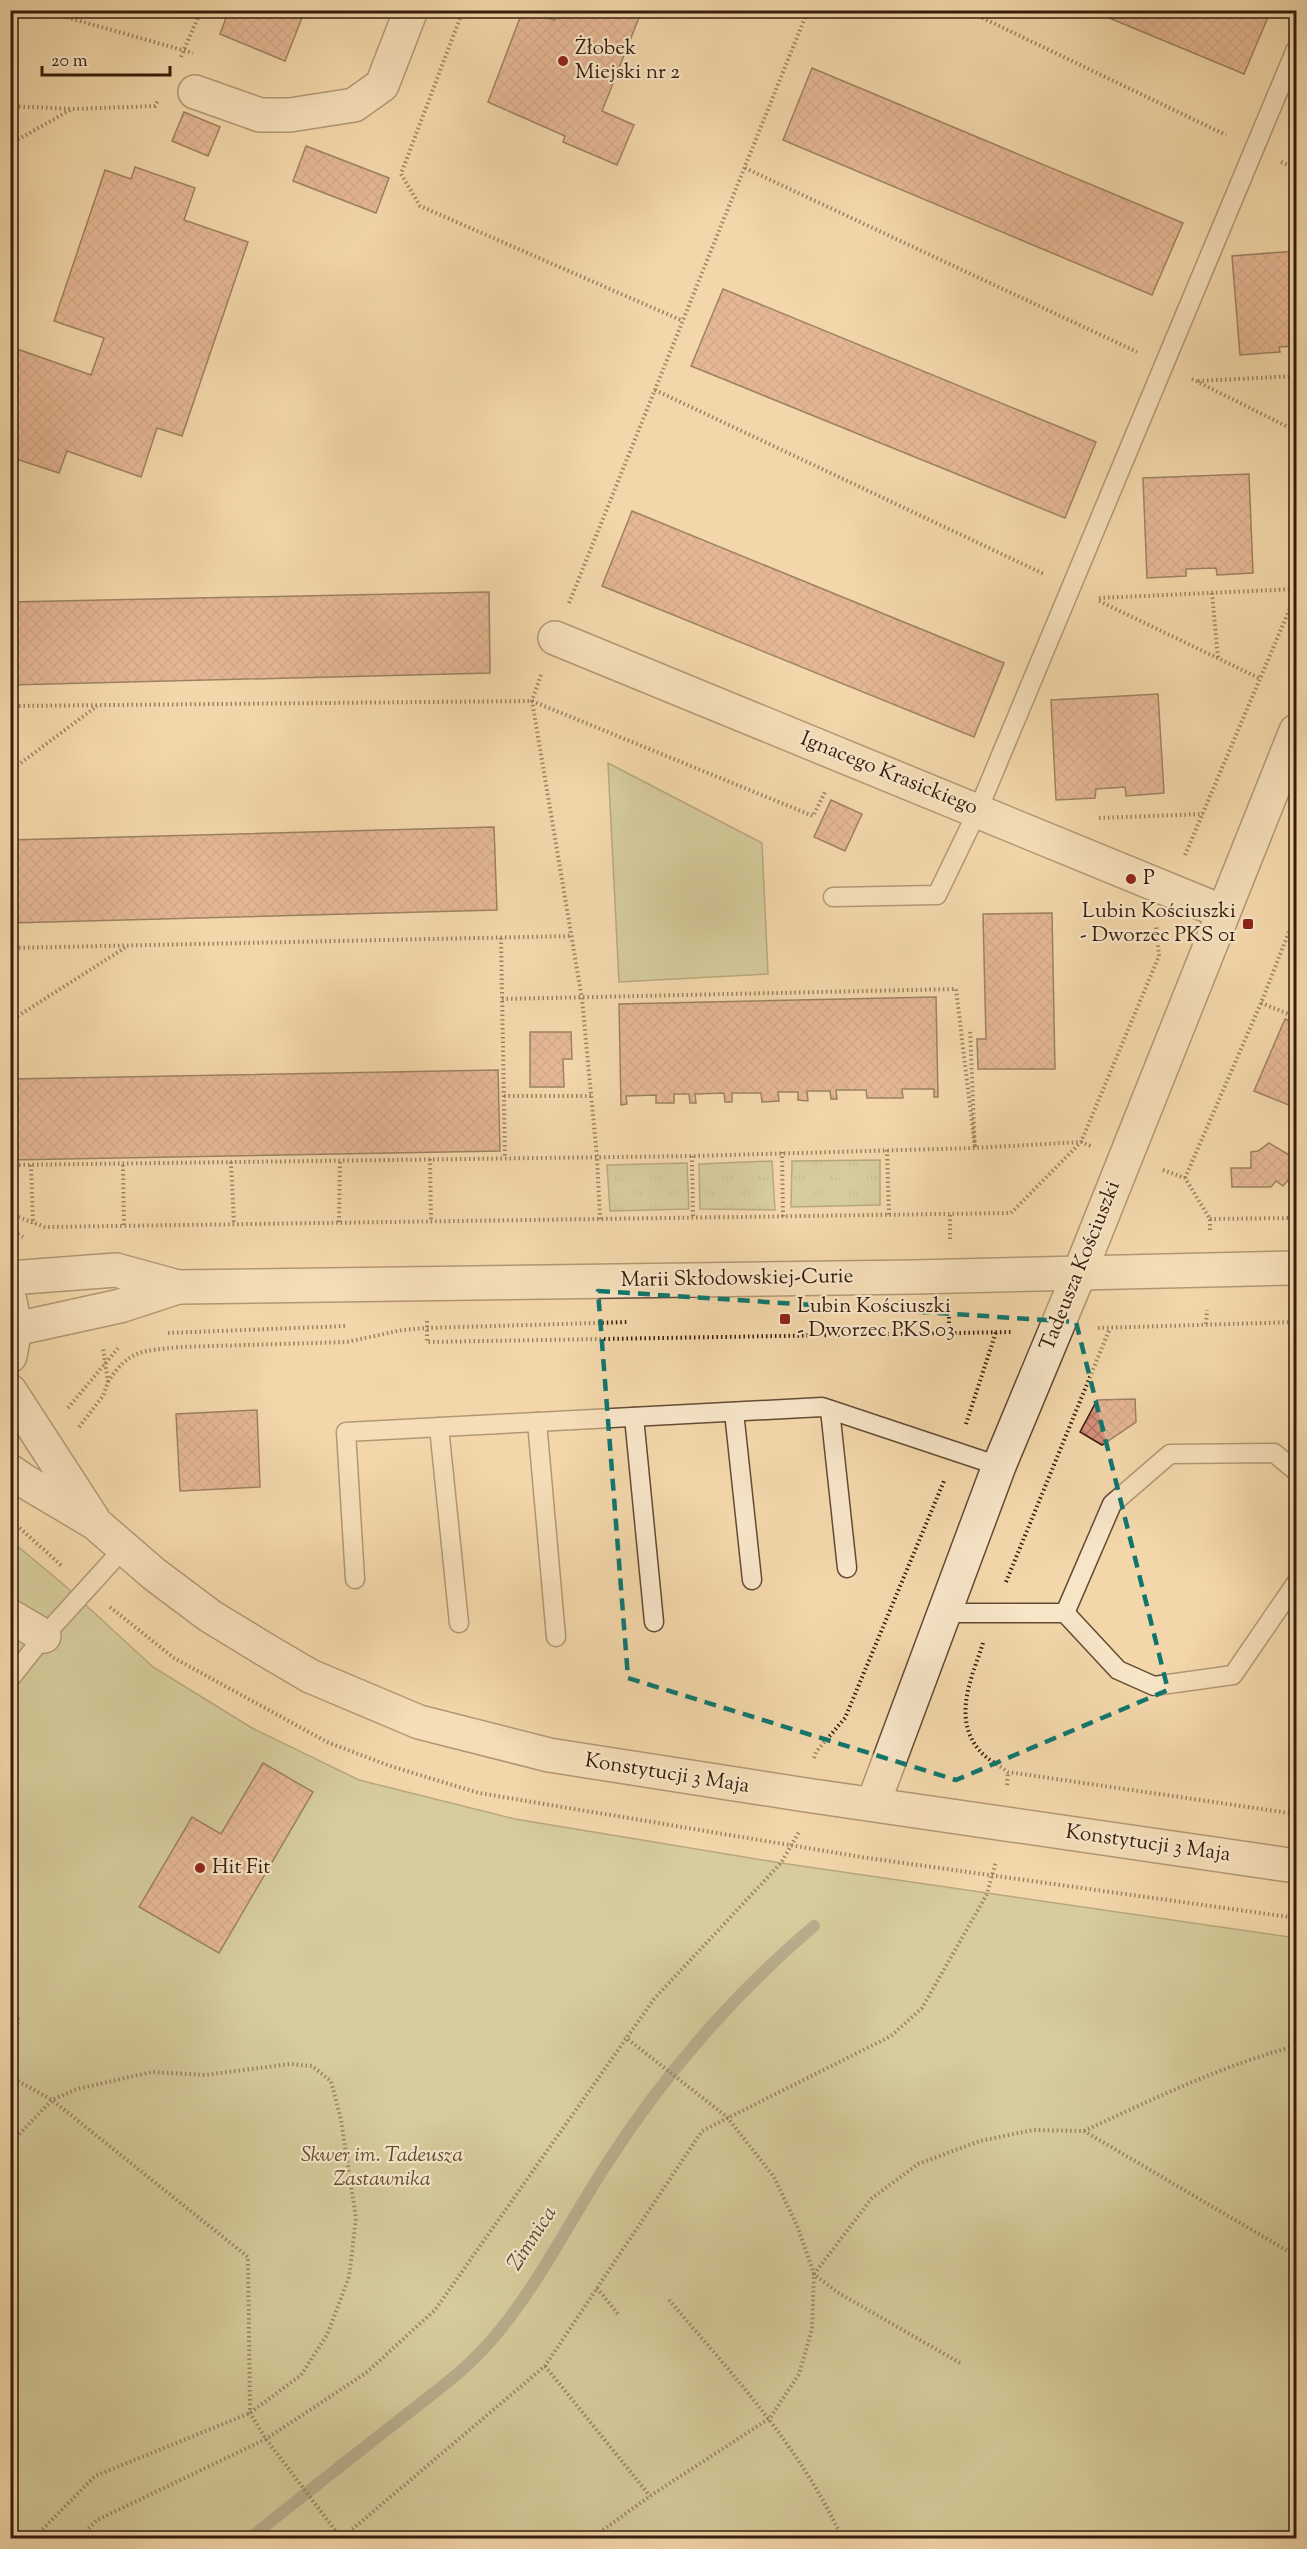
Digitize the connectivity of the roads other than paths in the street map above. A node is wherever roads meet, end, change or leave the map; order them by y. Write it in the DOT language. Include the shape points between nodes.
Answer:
graph roads {
  1 [pos="411,10"];
  2 [pos="1296,49"];
  3 [pos="195,92"];
  4 [pos="555,638"];
  5 [pos="1296,731"];
  6 [pos="978,810"];
  7 [pos="833,897"];
  8 [pos="1223,912"];
  9 [pos="1296,1268"];
  10 [pos="1079,1274"];
  11 [pos="10,1278"];
  12 [pos="178,1287"];
  13 [pos="12,1329"];
  14 [pos="10,1392"];
  15 [pos="830,1410"];
  16 [pos="734,1412"];
  17 [pos="634,1417"];
  18 [pos="537,1422"];
  19 [pos="439,1427"];
  20 [pos="999,1466"];
  21 [pos="10,1471"];
  22 [pos="1296,1471"];
  23 [pos="95,1523"];
  24 [pos="123,1549"];
  25 [pos="847,1568"];
  26 [pos="355,1579"];
  27 [pos="752,1580"];
  28 [pos="1296,1583"];
  29 [pos="945,1613"];
  30 [pos="1065,1613"];
  31 [pos="10,1616"];
  32 [pos="654,1622"];
  33 [pos="459,1623"];
  34 [pos="44,1636"];
  35 [pos="555,1637"];
  36 [pos="10,1679"];
  37 [pos="873,1804"];
  38 [pos="1296,1866"];
  1 -- 3 [label="street" via="382,85 354,105 290,115 260,115"];
  2 -- 6 [label="lane"];
  4 -- 6 [label="street, Ignacego Krasickiego"];
  5 -- 8 [label="street, Tadeusza Kościuszki"];
  6 -- 7 [label="lane" via="938,896"];
  6 -- 8 [label="street, Ignacego Krasickiego"];
  8 -- 10 [label="street, Tadeusza Kościuszki"];
  9 -- 10 [label="street, Marii Skłodowskiej-Curie"];
  10 -- 12 [label="street, Marii Skłodowskiej-Curie"];
  10 -- 20 [label="street, Tadeusza Kościuszki"];
  11 -- 12 [label="street, Marii Skłodowskiej-Curie" via="116,1270"];
  12 -- 13 [label="street, Marii Skłodowskiej-Curie" via="120,1306"];
  14 -- 23 [label="street, Konstytucji 3 Maja"];
  15 -- 16 [label="lane" via="822,1407"];
  15 -- 20 [label="lane"];
  15 -- 25 [label="lane"];
  16 -- 17 [label="lane"];
  16 -- 27 [label="lane"];
  17 -- 18 [label="lane"];
  17 -- 32 [label="lane"];
  18 -- 19 [label="lane"];
  18 -- 35 [label="lane"];
  19 -- 26 [label="lane" via="346,1432"];
  19 -- 33 [label="lane"];
  20 -- 29 [label="street, Tadeusza Kościuszki"];
  21 -- 23 [label="street, Konstytucji 3 Maja"];
  22 -- 30 [label="lane" via="1274,1453 1170,1454 1112,1504"];
  23 -- 24 [label="street, Konstytucji 3 Maja"];
  24 -- 34 [label="lane"];
  24 -- 37 [label="street, Konstytucji 3 Maja" via="210,1616 310,1676 420,1722 549,1755"];
  28 -- 30 [label="lane" via="1233,1675 1154,1686 1118,1670"];
  29 -- 30 [label="lane"];
  29 -- 37 [label="street, Tadeusza Kościuszki"];
  31 -- 34 [label="street"];
  34 -- 36 [label="lane"];
  37 -- 38 [label="street, Konstytucji 3 Maja"];
}
